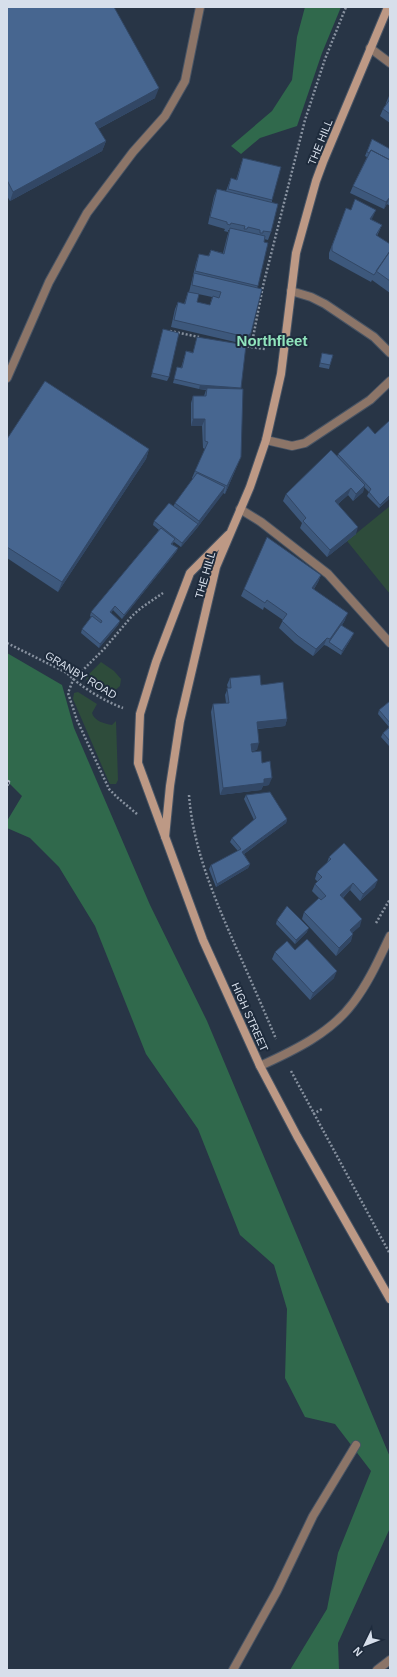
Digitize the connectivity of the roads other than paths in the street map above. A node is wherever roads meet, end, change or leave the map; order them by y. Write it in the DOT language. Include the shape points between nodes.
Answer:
graph roads {
  1 [pos="200,7"];
  2 [pos="388,7"];
  3 [pos="370,48"];
  4 [pos="390,63"];
  5 [pos="291,291"];
  6 [pos="390,353"];
  7 [pos="7,378"];
  8 [pos="390,381"];
  9 [pos="266,440"];
  10 [pos="240,509"];
  11 [pos="231,531"];
  12 [pos="390,643"];
  13 [pos="180,721"];
  14 [pos="165,837"];
  15 [pos="390,936"];
  16 [pos="260,1066"];
  17 [pos="390,1299"];
  18 [pos="356,1445"];
  19 [pos="390,1660"];
  20 [pos="233,1670"];
  21 [pos="377,1670"];
  1 -- 7 [label="street" via="185,80 165,116 133,152 87,213 49,282"];
  2 -- 3 [label="main road, THE HILL"];
  3 -- 4 [label="street"];
  3 -- 5 [label="main road, THE HILL" via="316,181 296,253"];
  5 -- 6 [label="street" via="325,304 374,337"];
  5 -- 9 [label="main road, THE HILL" via="278,391"];
  8 -- 9 [label="street" via="370,400 312,440 292,446"];
  9 -- 10 [label="main road, THE HILL"];
  10 -- 11 [label="main road, THE HILL"];
  10 -- 12 [label="street" via="261,522 328,574"];
  11 -- 13 [label="main road, THE HILL" via="216,567"];
  11 -- 14 [label="main road" via="190,573 156,662 140,714 138,763"];
  13 -- 14 [label="main road, HIGH STREET"];
  14 -- 16 [label="main road, HIGH STREET" via="203,940"];
  15 -- 16 [label="street" via="369,978 346,1011 319,1034 281,1057"];
  16 -- 17 [label="main road, HIGH STREET"];
  18 -- 20 [label="street" via="313,1516 277,1591"];
  19 -- 21 [label="street"];
}
